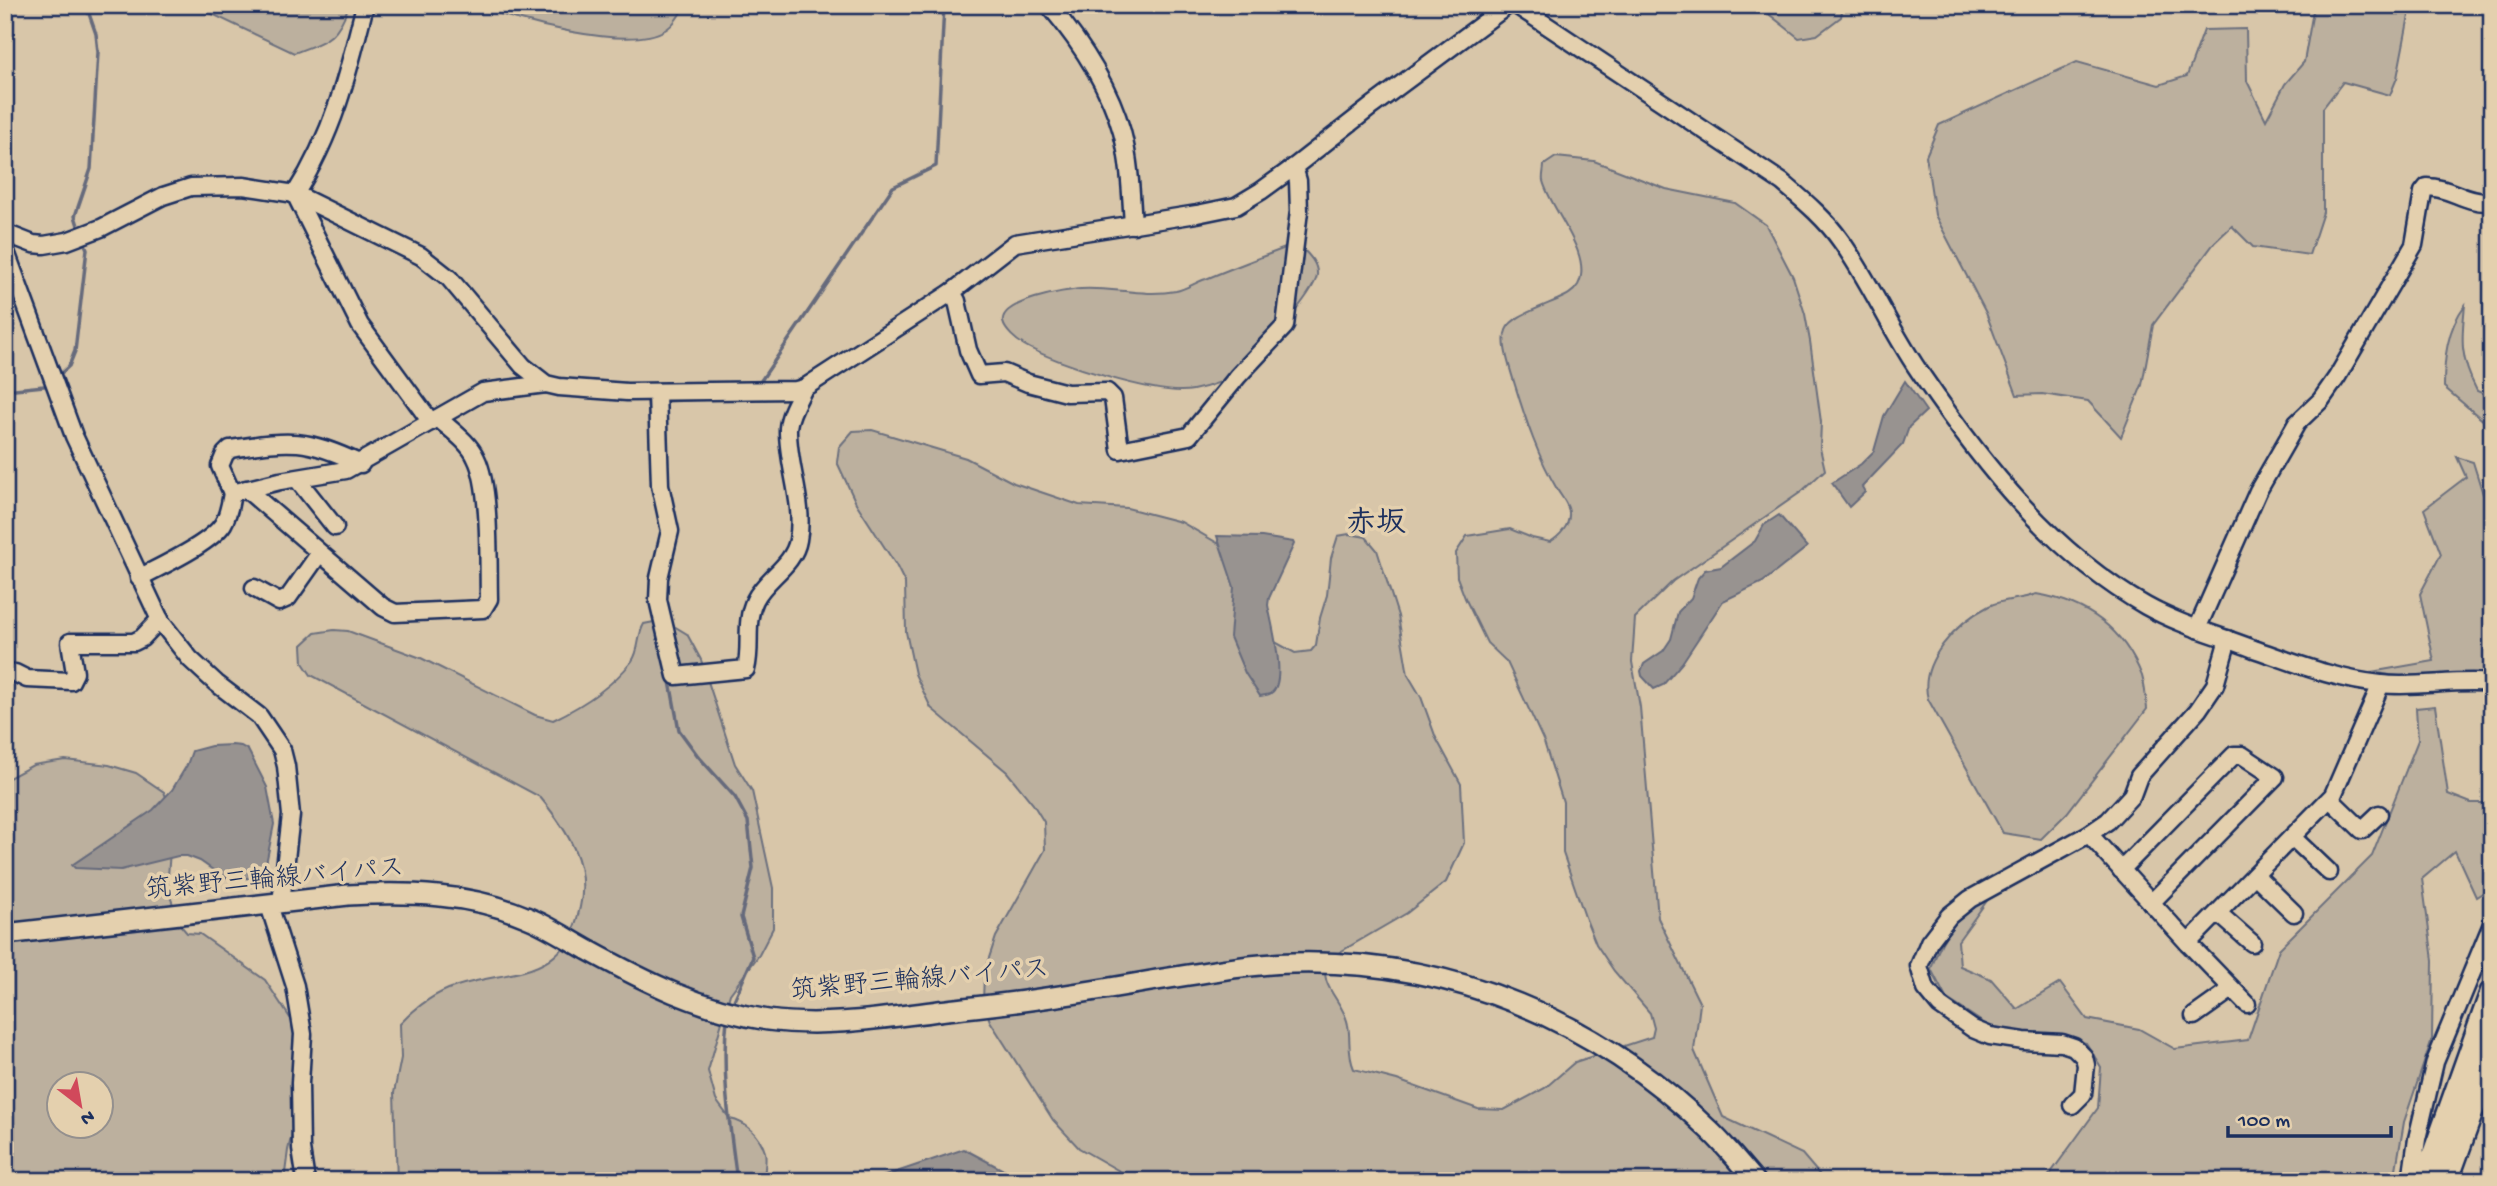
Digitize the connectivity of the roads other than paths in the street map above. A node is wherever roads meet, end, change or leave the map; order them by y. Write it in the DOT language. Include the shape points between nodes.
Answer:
graph roads {
  1 [pos="365,5"];
  2 [pos="1049,5"];
  3 [pos="1508,5"];
  4 [pos="1517,5"];
  5 [pos="1294,167"];
  6 [pos="295,194"];
  7 [pos="2488,202"];
  8 [pos="1133,225"];
  9 [pos="5,233"];
  10 [pos="5,249"];
  11 [pos="951,292"];
  12 [pos="546,384"];
  13 [pos="804,388"];
  14 [pos="657,393"];
  15 [pos="435,420"];
  16 [pos="361,464"];
  17 [pos="296,479"];
  18 [pos="239,491"];
  19 [pos="335,527"];
  20 [pos="319,554"];
  21 [pos="139,578"];
  22 [pos="254,588"];
  23 [pos="160,619"];
  24 [pos="2197,629"];
  25 [pos="2228,639"];
  26 [pos="15,673"];
  27 [pos="2492,683"];
  28 [pos="2381,684"];
  29 [pos="2330,799"];
  30 [pos="2379,814"];
  31 [pos="2089,834"];
  32 [pos="2292,837"];
  33 [pos="2121,870"];
  34 [pos="2329,872"];
  35 [pos="2255,875"];
  36 [pos="2151,903"];
  37 [pos="275,904"];
  38 [pos="2218,913"];
  39 [pos="2294,913"];
  40 [pos="2492,924"];
  41 [pos="5,934"];
  42 [pos="2188,943"];
  43 [pos="2252,943"];
  44 [pos="2232,989"];
  45 [pos="2492,993"];
  46 [pos="2247,1004"];
  47 [pos="2194,1016"];
  48 [pos="2492,1055"];
  49 [pos="2072,1105"];
  50 [pos="306,1181"];
  51 [pos="1755,1181"];
  52 [pos="2411,1181"];
  53 [pos="2425,1181"];
  54 [pos="2446,1181"];
  1 -- 6 [label="street" via="322,149"];
  2 -- 8 [label="street" via="1092,62 1113,107 1128,164"];
  3 -- 5 [label="street"];
  4 -- 24 [label="street" via="1782,182 1815,211 1842,241 1950,417 2049,540 2108,583"];
  5 -- 8 [label="street" via="1236,206"];
  5 -- 11 [label="street" via="1299,211 1285,326 1189,436 1120,450 1113,398 1107,392 1067,393 1004,373 979,375"];
  6 -- 9 [label="street" via="243,186 191,187 67,241 33,244"];
  6 -- 12 [label="street" via="421,256 449,278 523,366"];
  6 -- 15 [label="street" via="360,326"];
  7 -- 24 [label="street" via="2475,202 2439,187 2427,187 2423,192 2414,245 2337,377 2297,423 2258,491"];
  8 -- 11 [label="street" via="1015,243"];
  10 -- 21 [label="street" via="74,436"];
  11 -- 13 [label="street"];
  12 -- 14 [label="street"];
  12 -- 15 [label="street" via="483,392"];
  13 -- 14 [label="street"];
  13 -- 14 [label="street" via="788,429 800,525 798,543 751,608 746,669 676,676 658,600 670,531 660,485"];
  15 -- 16 [label="street"];
  15 -- 20 [label="street" via="477,459 485,493 487,605 483,609 395,613"];
  16 -- 17 [label="street"];
  16 -- 18 [label="street" via="301,442 230,449 220,466"];
  17 -- 18 [label="street"];
  17 -- 19 [label="street"];
  18 -- 20 [label="street"];
  18 -- 21 [label="street" via="212,537"];
  20 -- 22 [label="street" via="288,598 279,602"];
  21 -- 23 [label="street"];
  23 -- 26 [label="street" via="134,642 70,642 75,673 71,681 27,679"];
  23 -- 37 [label="street" via="190,659 259,716 282,750 291,815"];
  24 -- 25 [label="street"];
  25 -- 28 [label="street" via="2351,680"];
  25 -- 31 [label="street" via="2215,685 2198,710 2139,776 2132,795"];
  27 -- 28 [label="street"];
  28 -- 29 [label="street"];
  29 -- 30 [label="street" via="2362,830"];
  29 -- 32 [label="street"];
  31 -- 33 [label="street"];
  31 -- 49 [label="street" via="1969,899 1929,942 1919,966 1926,989 1940,1006 1973,1029 1990,1036 2074,1047 2086,1065 2083,1094"];
  32 -- 34 [label="street"];
  32 -- 35 [label="street"];
  33 -- 36 [label="street"];
  33 -- 36 [label="street" via="2234,755 2242,755 2275,777"];
  35 -- 38 [label="street"];
  35 -- 39 [label="street"];
  36 -- 42 [label="street"];
  37 -- 41 [label="main road, 筑紫野三輪線バイパス"];
  37 -- 50 [label="street" via="303,1034 301,1149"];
  37 -- 51 [label="main road, 筑紫野三輪線バイパス" via="395,892 479,901 527,917 670,993 772,1020 879,1018 1293,963 1372,967 1453,981 1512,1000 1590,1037 1645,1075 1709,1130"];
  38 -- 42 [label="street"];
  38 -- 43 [label="street"];
  40 -- 52 [label="street" via="2435,1062"];
  42 -- 44 [label="street"];
  44 -- 46 [label="street"];
  44 -- 47 [label="street"];
  45 -- 53 [label="highway"];
  48 -- 54 [label="highway"];
}
